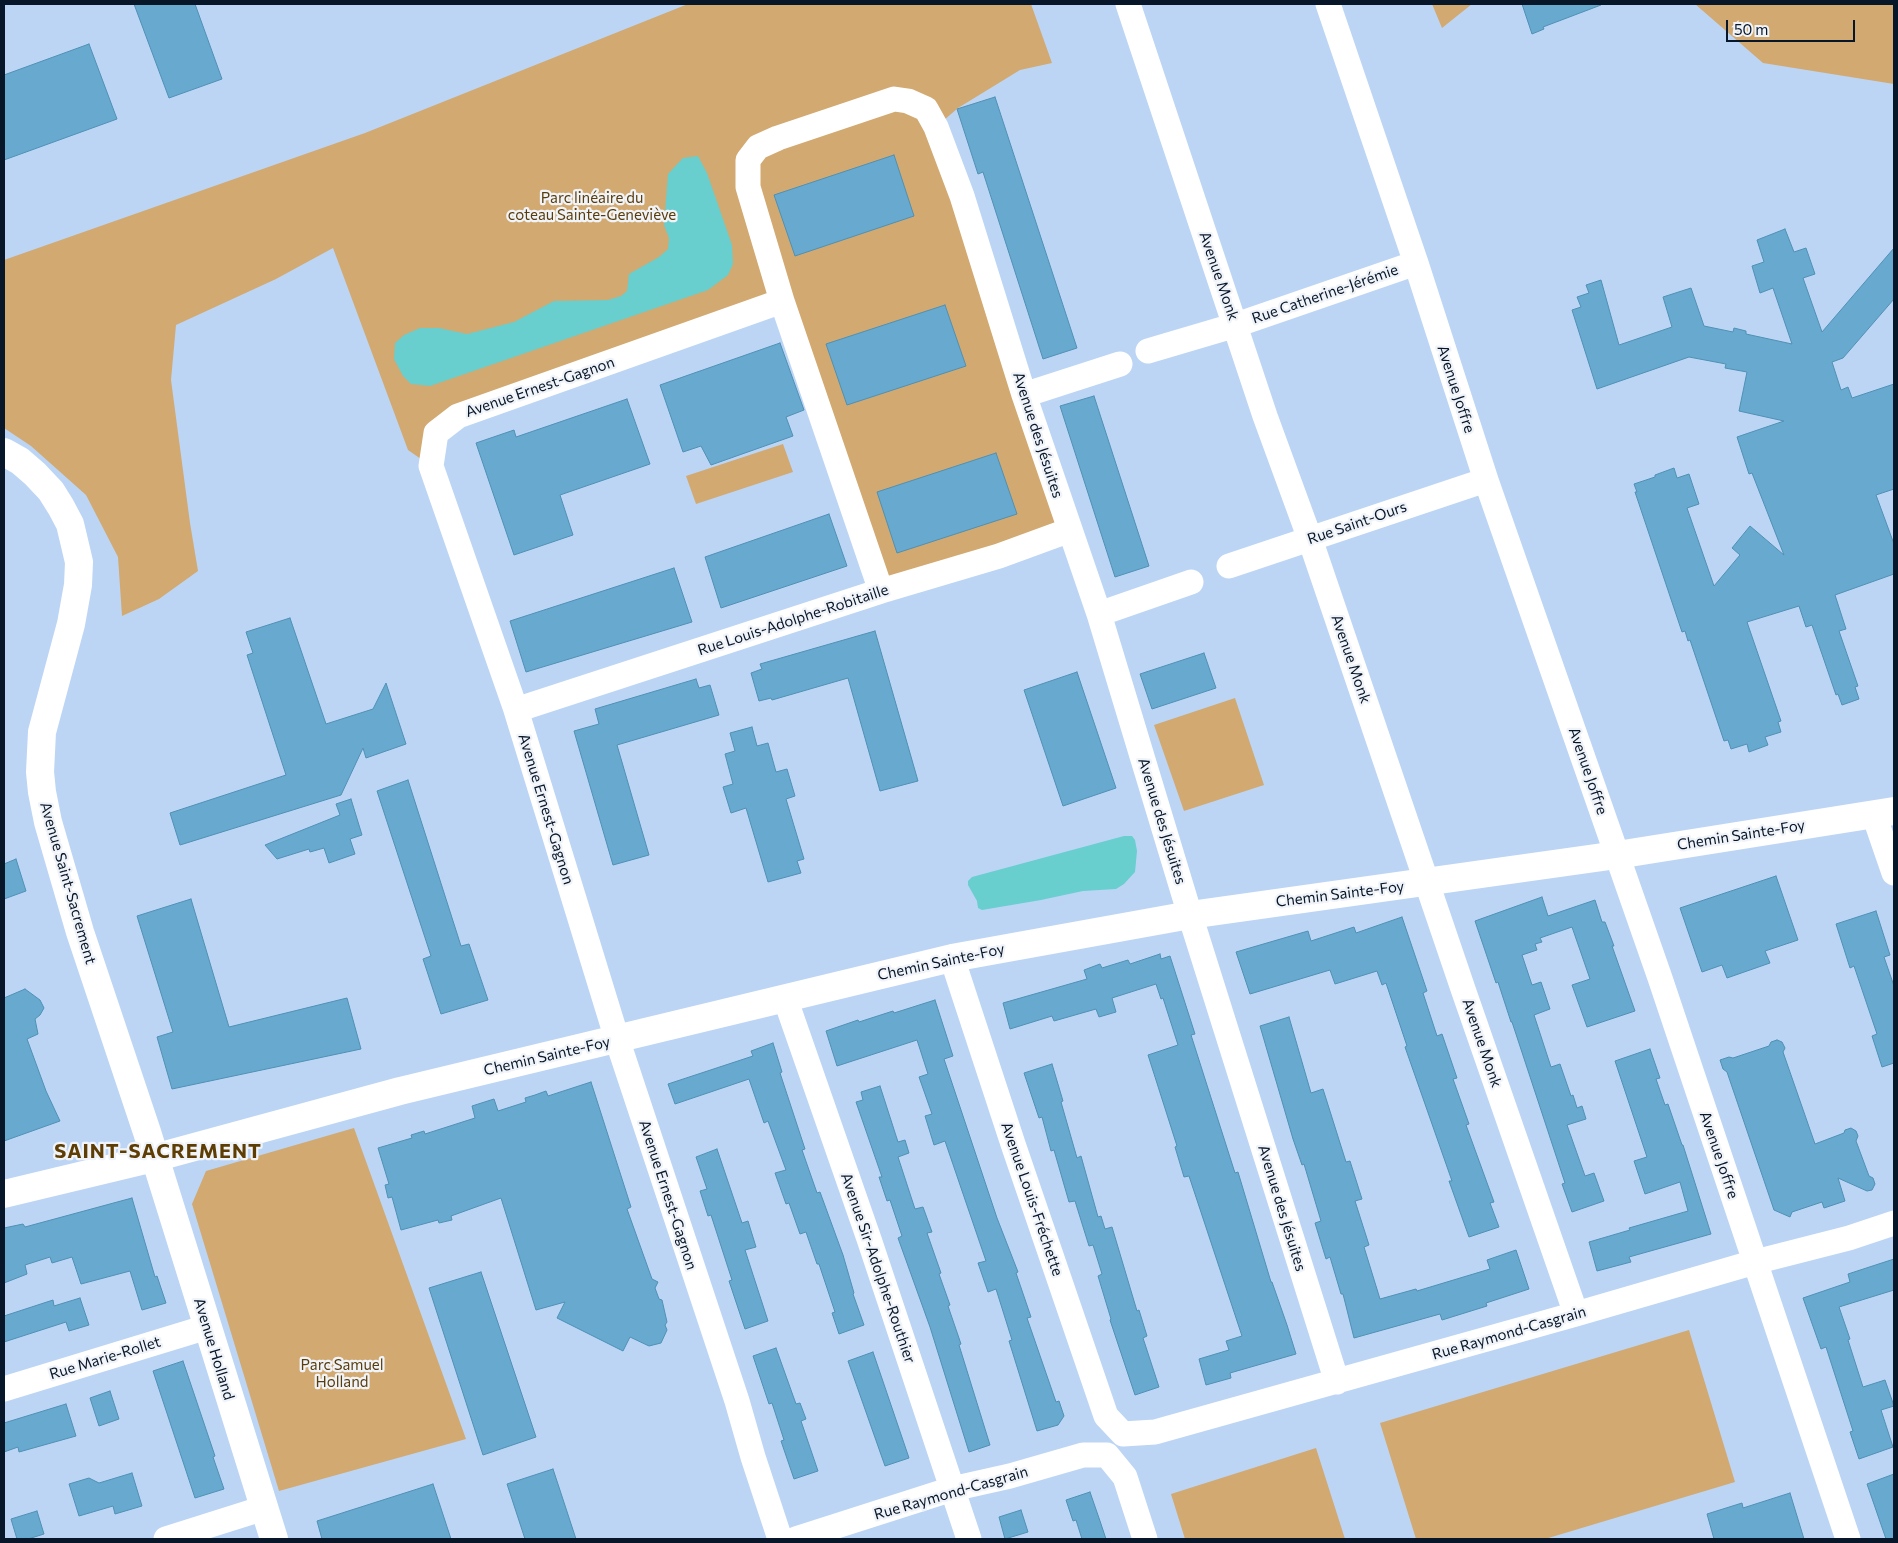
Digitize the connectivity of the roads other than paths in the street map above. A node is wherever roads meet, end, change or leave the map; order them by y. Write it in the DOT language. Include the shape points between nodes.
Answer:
graph roads {
  1 [pos="1128,4"];
  2 [pos="1328,4"];
  3 [pos="1416,263"];
  4 [pos="782,301"];
  5 [pos="1236,325"];
  6 [pos="1148,351"];
  7 [pos="1120,364"];
  8 [pos="1024,395"];
  9 [pos="4,452"];
  10 [pos="1486,480"];
  11 [pos="1070,530"];
  12 [pos="1310,539"];
  13 [pos="1229,566"];
  14 [pos="1191,582"];
  15 [pos="881,591"];
  16 [pos="1099,614"];
  17 [pos="516,710"];
  18 [pos="1884,813"];
  19 [pos="1617,855"];
  20 [pos="1894,873"];
  21 [pos="1428,883"];
  22 [pos="1190,915"];
  23 [pos="952,958"];
  24 [pos="785,998"];
  25 [pos="617,1039"];
  26 [pos="154,1158"];
  27 [pos="4,1194"];
  28 [pos="1894,1223"];
  29 [pos="1755,1262"];
  30 [pos="1576,1314"];
  31 [pos="207,1327"];
  32 [pos="1337,1382"];
  33 [pos="4,1389"];
  34 [pos="1123,1434"];
  35 [pos="952,1489"];
  36 [pos="264,1508"];
  37 [pos="166,1539"];
  38 [pos="274,1539"];
  39 [pos="780,1539"];
  40 [pos="796,1539"];
  41 [pos="969,1539"];
  42 [pos="1145,1539"];
  43 [pos="1848,1539"];
  1 -- 5 [label="street, Avenue Monk"];
  2 -- 3 [label="street, Avenue Joffre"];
  3 -- 5 [label="street, Rue Catherine-Jérémie"];
  3 -- 10 [label="street, Avenue Joffre"];
  4 -- 8 [label="street, Avenue des Jésuites" via="748,187 748,160 758,147 778,138 894,99 908,101 926,109 936,127 962,196"];
  4 -- 15 [label="street, Avenue des Jésuites"];
  4 -- 17 [label="street, Avenue Ernest-Gagnon" via="458,416 436,433 431,466"];
  5 -- 6 [label="street, Rue Catherine-Jérémie"];
  5 -- 12 [label="street, Avenue Monk"];
  7 -- 8 [label="street"];
  8 -- 11 [label="street, Avenue des Jésuites"];
  9 -- 26 [label="main road, Avenue Saint-Sacrement" via="20,461 51,491 70,524 75,545 78,585 72,624 42,732 42,792 80,932"];
  10 -- 12 [label="street, Rue Saint-Ours"];
  10 -- 19 [label="street, Avenue Joffre"];
  11 -- 15 [label="street, Rue Louis-Adolphe-Robitaille" via="999,556"];
  11 -- 16 [label="street, Avenue des Jésuites"];
  12 -- 13 [label="street, Rue Saint-Ours"];
  12 -- 21 [label="street, Avenue Monk"];
  14 -- 16 [label="street"];
  15 -- 17 [label="street, Rue Louis-Adolphe-Robitaille"];
  16 -- 22 [label="street, Avenue des Jésuites"];
  17 -- 25 [label="street, Avenue Ernest-Gagnon"];
  18 -- 19 [label="main road, Chemin Sainte-Foy"];
  18 -- 20 [label="street"];
  19 -- 21 [label="main road, Chemin Sainte-Foy"];
  19 -- 29 [label="street, Avenue Joffre"];
  21 -- 22 [label="main road, Chemin Sainte-Foy"];
  21 -- 30 [label="street, Avenue Monk"];
  22 -- 23 [label="main road, Chemin Sainte-Foy"];
  22 -- 32 [label="street, Avenue des Jésuites"];
  23 -- 24 [label="main road, Chemin Sainte-Foy"];
  23 -- 34 [label="street, Avenue Louis-Fréchette" via="1106,1416"];
  24 -- 25 [label="main road, Chemin Sainte-Foy"];
  24 -- 35 [label="street, Avenue Sir-Adolphe-Routhier"];
  25 -- 26 [label="main road, Chemin Sainte-Foy" via="400,1091"];
  25 -- 39 [label="street, Avenue Ernest-Gagnon"];
  26 -- 27 [label="main road, Chemin Sainte-Foy"];
  26 -- 31 [label="main road, Avenue Holland"];
  28 -- 29 [label="street, Rue Raymond-Casgrain"];
  29 -- 30 [label="street, Rue Raymond-Casgrain"];
  29 -- 43 [label="street, Avenue Joffre"];
  30 -- 32 [label="street, Rue Raymond-Casgrain"];
  31 -- 33 [label="street, Rue Marie-Rollet"];
  31 -- 36 [label="main road, Avenue Holland"];
  32 -- 34 [label="street, Rue Raymond-Casgrain" via="1156,1432"];
  35 -- 40 [label="street, Rue Raymond-Casgrain"];
  35 -- 41 [label="street, Avenue Sir-Adolphe-Routhier"];
  35 -- 42 [label="street, Rue Raymond-Casgrain" via="1083,1455 1107,1455 1125,1477"];
  36 -- 37 [label="street"];
  36 -- 38 [label="main road, Avenue Holland"];
}
